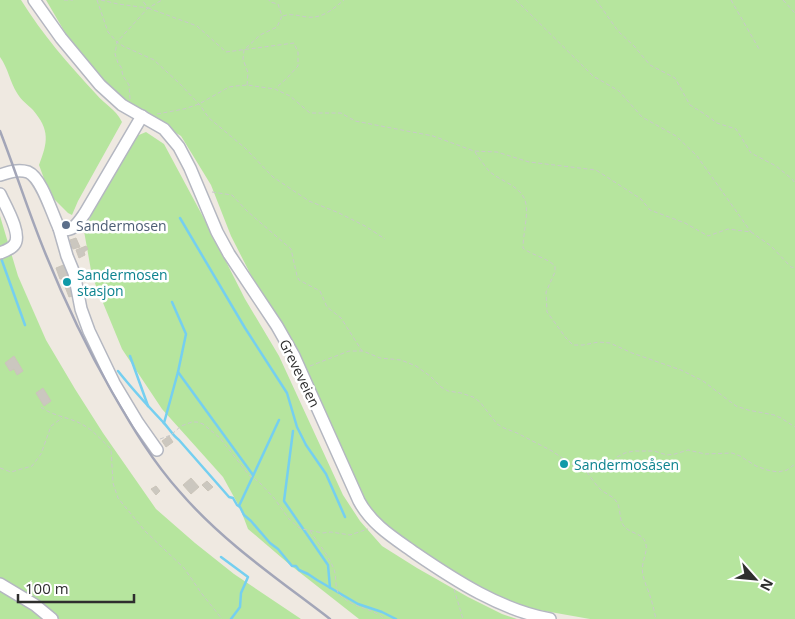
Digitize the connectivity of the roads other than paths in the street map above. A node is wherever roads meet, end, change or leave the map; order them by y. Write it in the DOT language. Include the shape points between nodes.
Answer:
graph roads {
  1 [pos="34,0"];
  2 [pos="142,116"];
  3 [pos="0,175"];
  4 [pos="0,194"];
  5 [pos="59,228"];
  6 [pos="72,229"];
  7 [pos="64,244"];
  8 [pos="0,253"];
  9 [pos="157,450"];
  10 [pos="0,584"];
  11 [pos="52,619"];
  12 [pos="550,619"];
  1 -- 2 [label="street, Greveveien" via="90,76 116,101"];
  2 -- 6 [label="street" via="85,214"];
  2 -- 12 [label="street, Greveveien" via="170,135 184,157 229,254 294,356 363,508 386,533 451,577 505,605"];
  3 -- 5 [label="street" via="18,171 32,175 41,187"];
  4 -- 8 [label="street" via="17,236 14,245"];
  5 -- 6 [label="street"];
  5 -- 7 [label="street"];
  6 -- 7 [label="street"];
  7 -- 9 [label="street" via="89,331 114,383"];
  10 -- 11 [label="street"];
}
